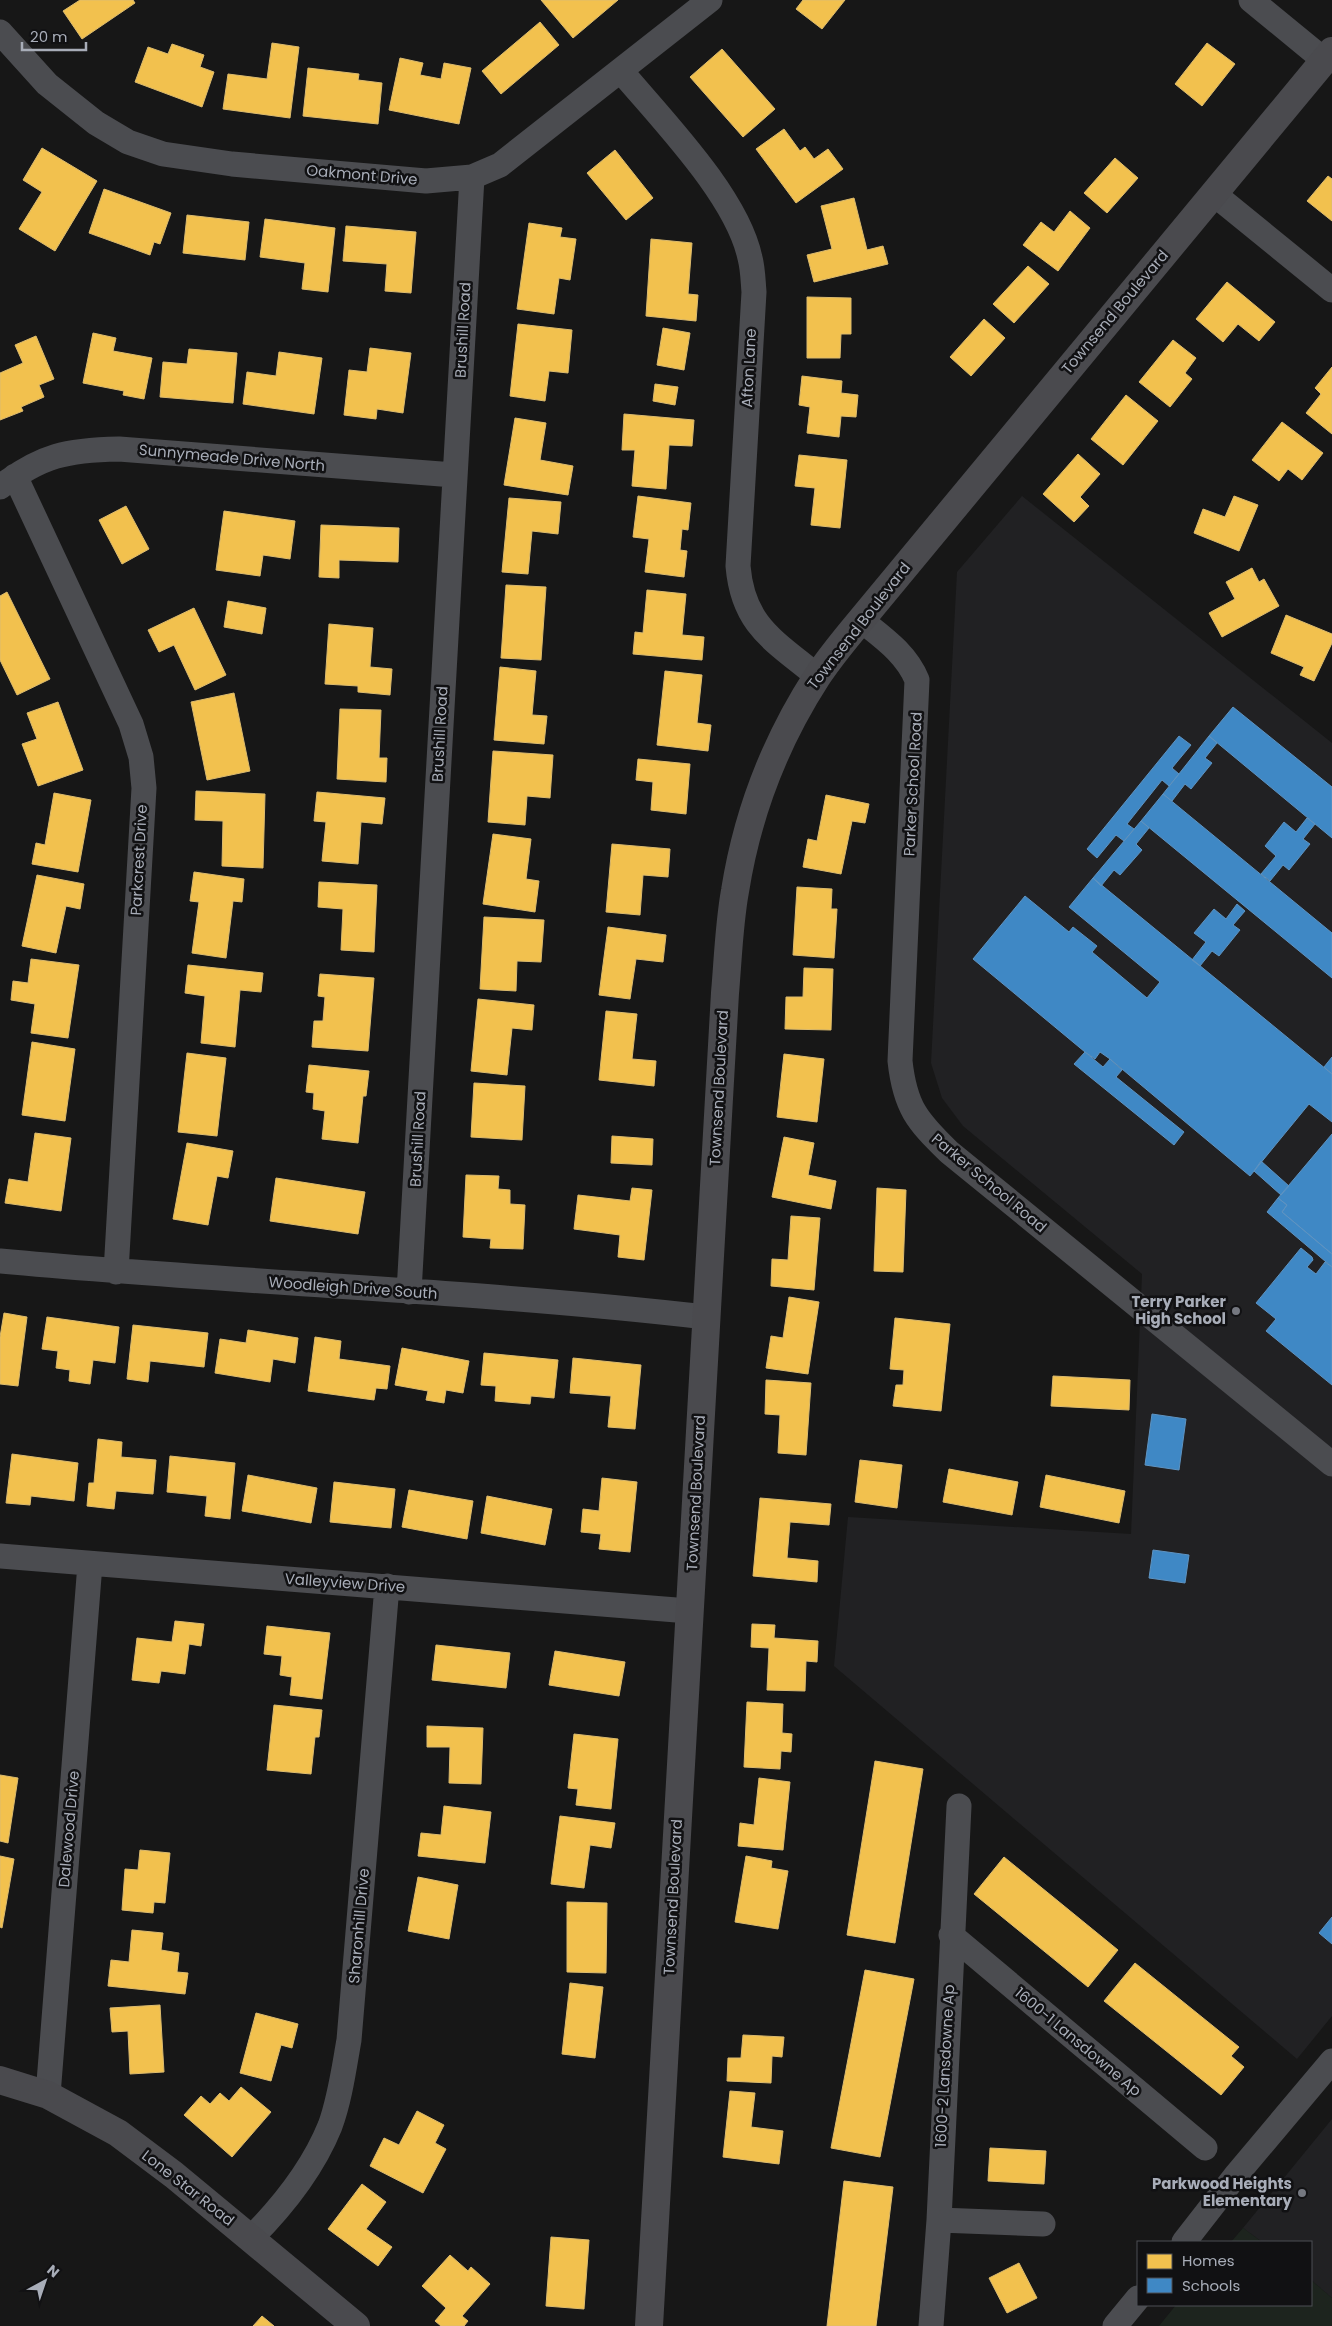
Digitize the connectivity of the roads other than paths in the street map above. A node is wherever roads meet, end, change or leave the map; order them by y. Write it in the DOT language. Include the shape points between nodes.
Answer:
graph roads {
  1 [pos="710,0"];
  2 [pos="1251,0"];
  3 [pos="0,32"];
  4 [pos="1328,55"];
  5 [pos="621,71"];
  6 [pos="472,177"];
  7 [pos="1214,194"];
  8 [pos="1332,290"];
  9 [pos="454,475"];
  10 [pos="8,481"];
  11 [pos="861,620"];
  12 [pos="818,676"];
  13 [pos="0,1262"];
  14 [pos="116,1272"];
  15 [pos="409,1292"];
  16 [pos="706,1317"];
  17 [pos="1332,1464"];
  18 [pos="0,1556"];
  19 [pos="90,1564"];
  20 [pos="387,1586"];
  21 [pos="689,1612"];
  22 [pos="959,1806"];
  23 [pos="951,1935"];
  24 [pos="1332,2060"];
  25 [pos="0,2080"];
  26 [pos="48,2096"];
  27 [pos="1205,2148"];
  28 [pos="939,2220"];
  29 [pos="1043,2224"];
  30 [pos="251,2238"];
  31 [pos="1185,2241"];
  32 [pos="1137,2299"];
  33 [pos="356,2326"];
  34 [pos="649,2326"];
  35 [pos="931,2326"];
  36 [pos="1115,2326"];
  1 -- 5 [label="street, Oakmont Drive"];
  2 -- 4 [label="street"];
  3 -- 6 [label="street, Oakmont Drive" via="41,78 96,123 128,142 163,154 232,164 426,181"];
  4 -- 7 [label="street, Townsend Boulevard"];
  5 -- 6 [label="street, Oakmont Drive" via="500,165"];
  5 -- 12 [label="street, Afton Lane" via="712,182 736,218 750,258 754,292 738,566 740,588 749,613 766,633"];
  6 -- 9 [label="street, Brushill Road"];
  7 -- 8 [label="street"];
  7 -- 11 [label="street, Townsend Boulevard"];
  9 -- 10 [label="street, Sunnymeade Drive North" via="118,449 77,450 37,463"];
  9 -- 15 [label="street, Brushill Road"];
  10 -- 14 [label="street, Parkcrest Drive" via="131,724 141,757 144,788"];
  11 -- 12 [label="street, Townsend Boulevard"];
  11 -- 17 [label="street, Parker School Road" via="906,660 917,680 900,1061 903,1088 912,1110 949,1152"];
  12 -- 16 [label="street, Townsend Boulevard" via="791,721 763,780 734,892"];
  13 -- 14 [label="street, Woodleigh Drive South"];
  14 -- 15 [label="street, Woodleigh Drive South"];
  15 -- 16 [label="street, Woodleigh Drive South" via="622,1307"];
  16 -- 21 [label="street, Townsend Boulevard"];
  18 -- 19 [label="street, Valleyview Drive"];
  19 -- 20 [label="street, Valleyview Drive"];
  19 -- 26 [label="street, Dalewood Drive"];
  20 -- 21 [label="street, Valleyview Drive"];
  20 -- 30 [label="street, Sharonhill Drive" via="349,2040 342,2082 330,2125 312,2162 274,2216"];
  21 -- 34 [label="street, Townsend Boulevard"];
  22 -- 23 [label="street, 1600-2 Lansdowne Ap"];
  23 -- 27 [label="street, 1600-1 Lansdowne Ap"];
  23 -- 28 [label="street, 1600-2 Lansdowne Ap"];
  24 -- 31 [label="street"];
  25 -- 26 [label="street, Lone Star Road"];
  26 -- 30 [label="street, Lone Star Road" via="118,2133"];
  28 -- 29 [label="street"];
  28 -- 35 [label="street, 1600-2 Lansdowne Ap"];
  30 -- 33 [label="street, Lone Star Road"];
  32 -- 36 [label="street"];
}
